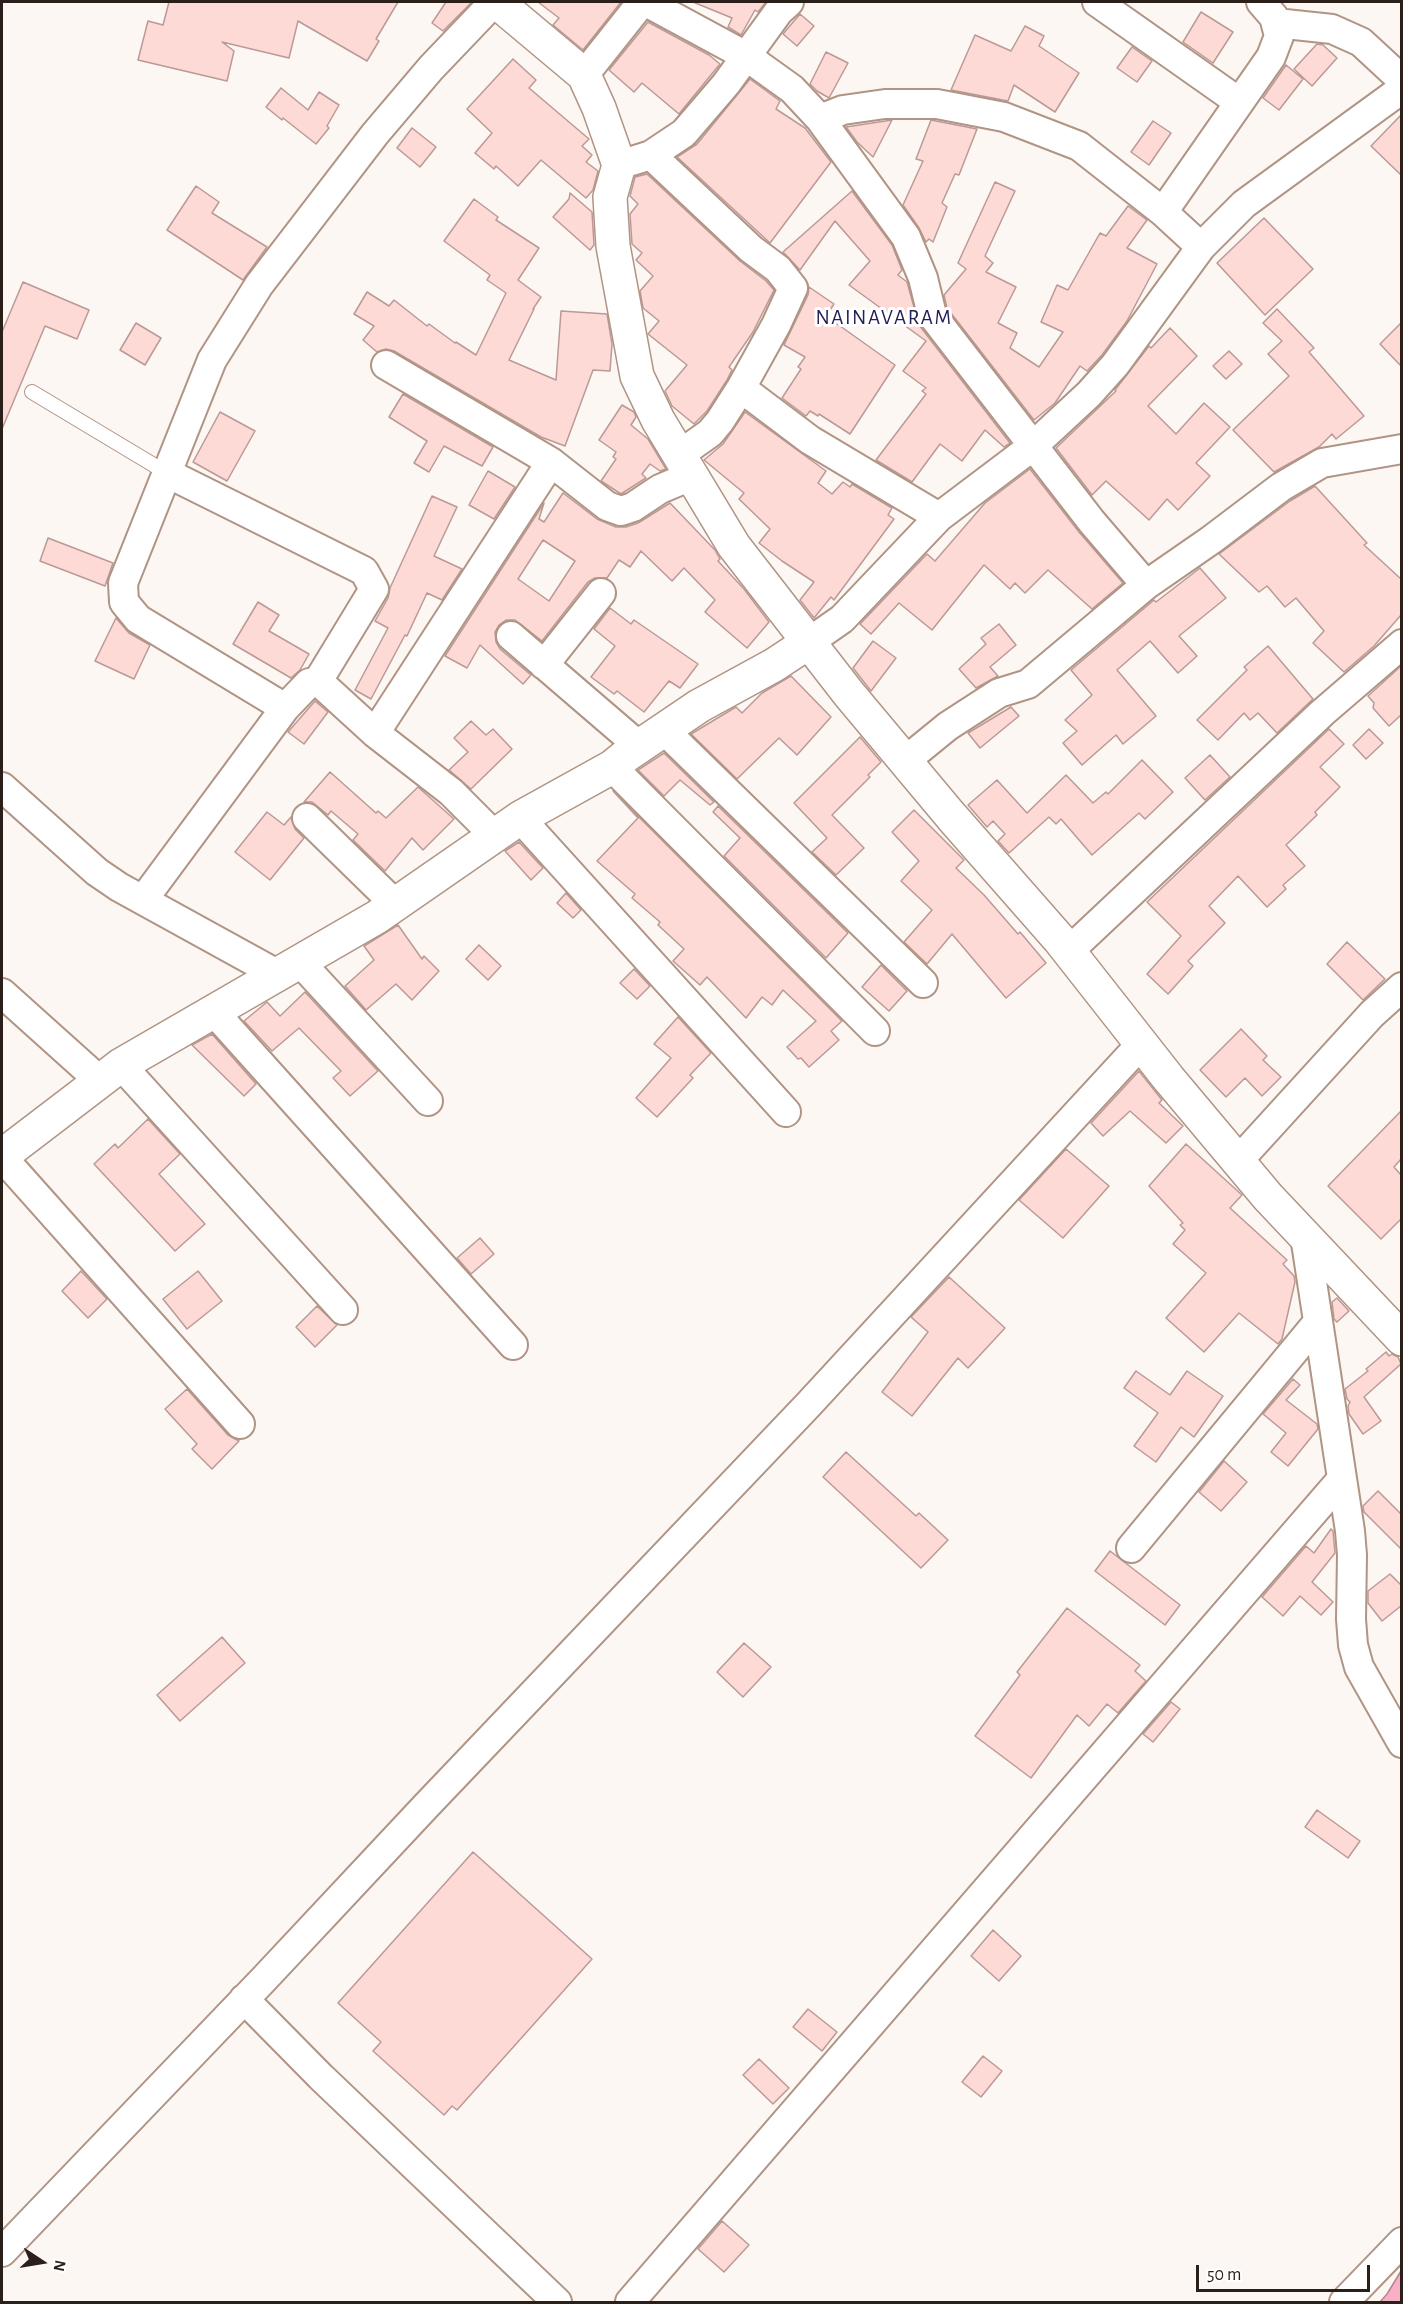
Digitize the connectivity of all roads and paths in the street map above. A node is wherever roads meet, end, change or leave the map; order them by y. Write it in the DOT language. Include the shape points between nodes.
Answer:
graph roads {
  1 [pos="496,2"];
  2 [pos="644,2"];
  3 [pos="789,2"];
  4 [pos="1097,2"];
  5 [pos="1268,12"];
  6 [pos="746,56"];
  7 [pos="584,75"];
  8 [pos="1401,80"];
  9 [pos="1401,89"];
  10 [pos="1239,102"];
  11 [pos="820,119"];
  12 [pos="651,154"];
  13 [pos="619,165"];
  14 [pos="1162,212"];
  15 [pos="1201,247"];
  16 [pos="386,365"];
  17 [pos="741,388"];
  18 [pos="32,392"];
  19 [pos="1033,446"];
  20 [pos="1401,449"];
  21 [pos="551,462"];
  22 [pos="685,466"];
  23 [pos="167,473"];
  24 [pos="939,517"];
  25 [pos="1146,585"];
  26 [pos="601,593"];
  27 [pos="511,636"];
  28 [pos="809,642"];
  29 [pos="1401,645"];
  30 [pos="544,664"];
  31 [pos="318,681"];
  32 [pos="285,708"];
  33 [pos="375,733"];
  34 [pos="651,738"];
  35 [pos="905,761"];
  36 [pos="612,767"];
  37 [pos="2,787"];
  38 [pos="307,818"];
  39 [pos="507,827"];
  40 [pos="143,900"];
  41 [pos="395,904"];
  42 [pos="1069,951"];
  43 [pos="288,968"];
  44 [pos="923,983"];
  45 [pos="1401,987"];
  46 [pos="2,993"];
  47 [pos="214,1011"];
  48 [pos="875,1031"];
  49 [pos="1141,1044"];
  50 [pos="111,1073"];
  51 [pos="428,1101"];
  52 [pos="786,1112"];
  53 [pos="2,1156"];
  54 [pos="1238,1161"];
  55 [pos="1305,1236"];
  56 [pos="343,1310"];
  57 [pos="1318,1322"];
  58 [pos="1401,1339"];
  59 [pos="513,1345"];
  60 [pos="240,1424"];
  61 [pos="1342,1479"];
  62 [pos="1131,1548"];
  63 [pos="1401,1743"];
  64 [pos="244,1999"];
  65 [pos="1401,2242"];
  66 [pos="2,2252"];
  67 [pos="557,2302"];
  68 [pos="630,2302"];
  69 [pos="1344,2302"];
  1 -- 7 [label="main road"];
  1 -- 23 [label="street" via="431,68 375,134 259,285 212,360"];
  2 -- 6 [label="street"];
  2 -- 7 [label="street"];
  3 -- 6 [label="street"];
  4 -- 10 [label="street"];
  5 -- 8 [label="street" via="1332,29 1361,42"];
  5 -- 10 [label="street" via="1279,36 1271,57"];
  6 -- 11 [label="street" via="792,89"];
  6 -- 12 [label="street" via="684,133"];
  7 -- 13 [label="main road"];
  9 -- 15 [label="street" via="1244,204"];
  10 -- 14 [label="street"];
  11 -- 14 [label="street" via="843,110 885,104 937,104 1004,117 1079,146"];
  11 -- 19 [label="street" via="906,237 924,279 932,315"];
  12 -- 13 [label="street"];
  12 -- 17 [label="street" via="751,249 778,269 793,288"];
  13 -- 22 [label="main road" via="610,197 613,246 637,376"];
  14 -- 15 [label="street"];
  15 -- 19 [label="street" via="1115,365"];
  16 -- 21 [label="street"];
  17 -- 22 [label="street"];
  17 -- 24 [label="street" via="810,440"];
  18 -- 23 [label="lane"];
  19 -- 24 [label="street"];
  19 -- 25 [label="street"];
  20 -- 25 [label="street" via="1322,463 1281,487"];
  21 -- 22 [label="street" via="608,506 621,511 660,489"];
  21 -- 33 [label="street"];
  22 -- 28 [label="main road" via="734,546"];
  23 -- 31 [label="street" via="364,571 374,589"];
  23 -- 32 [label="street" via="123,583 124,602 138,619"];
  24 -- 28 [label="street" via="842,619"];
  25 -- 35 [label="street" via="1028,684 999,693 948,726"];
  26 -- 30 [label="street"];
  27 -- 30 [label="street"];
  28 -- 34 [label="main road"];
  28 -- 35 [label="main road"];
  29 -- 42 [label="street" via="1322,713"];
  30 -- 34 [label="street"];
  31 -- 32 [label="street" via="309,683"];
  31 -- 33 [label="street"];
  32 -- 40 [label="street"];
  33 -- 39 [label="street" via="451,792"];
  34 -- 36 [label="main road"];
  34 -- 44 [label="street"];
  35 -- 42 [label="main road"];
  36 -- 39 [label="main road"];
  36 -- 48 [label="street"];
  37 -- 40 [label="street" via="97,872"];
  38 -- 41 [label="street"];
  39 -- 41 [label="main road"];
  39 -- 52 [label="street"];
  40 -- 43 [label="street"];
  41 -- 43 [label="main road"];
  42 -- 49 [label="main road"];
  43 -- 47 [label="main road"];
  43 -- 51 [label="street"];
  45 -- 54 [label="street"];
  46 -- 50 [label="street"];
  47 -- 50 [label="main road"];
  47 -- 59 [label="street"];
  49 -- 54 [label="main road"];
  49 -- 64 [label="street" via="809,1404"];
  50 -- 53 [label="main road"];
  50 -- 56 [label="street"];
  53 -- 60 [label="street"];
  54 -- 55 [label="main road"];
  55 -- 57 [label="street"];
  55 -- 58 [label="main road"];
  57 -- 61 [label="street"];
  57 -- 62 [label="street"];
  61 -- 63 [label="street" via="1352,1555 1353,1645 1359,1667"];
  61 -- 68 [label="street"];
  64 -- 66 [label="street"];
  64 -- 67 [label="street"];
  65 -- 69 [label="street"];
}
